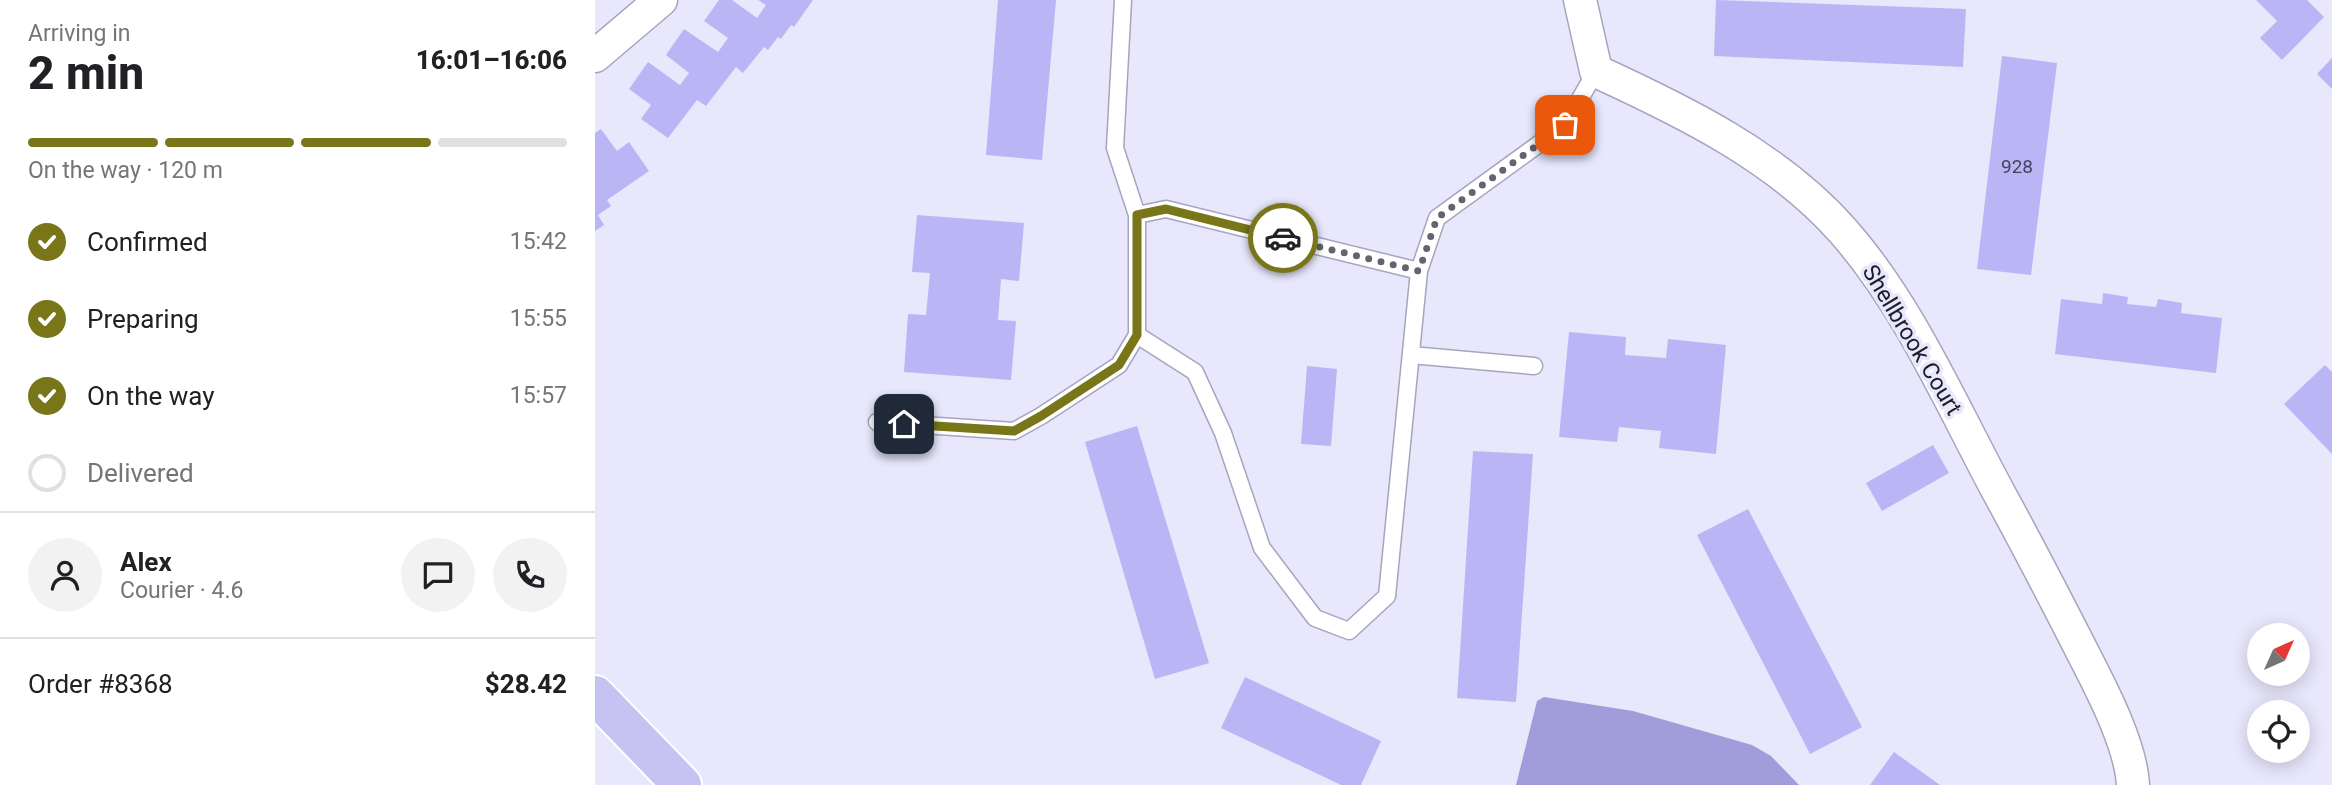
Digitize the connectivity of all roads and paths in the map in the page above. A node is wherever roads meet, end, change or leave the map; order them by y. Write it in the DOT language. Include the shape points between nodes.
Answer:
graph roads {
  1 [pos="661,0"];
  2 [pos="1123,0"];
  3 [pos="1580,0"];
  4 [pos="599,42"];
  5 [pos="1596,71"];
  6 [pos="1137,215"];
  7 [pos="1419,271"];
  8 [pos="1137,335"];
  9 [pos="1411,355"];
  10 [pos="1534,366"];
  11 [pos="877,422"];
  12 [pos="595,695"];
  13 [pos="682,785"];
  14 [pos="2133,785"];
  1 -- 4 [label="street"];
  2 -- 6 [label="lane" via="1115,148"];
  3 -- 5 [label="street"];
  5 -- 7 [label="lane" via="1565,125 1437,218"];
  5 -- 14 [label="street, Shellbrook Court" via="1657,99 1765,163 1843,230 1875,272 2054,594 2118,727"];
  6 -- 7 [label="lane" via="1166,209"];
  6 -- 8 [label="lane"];
  7 -- 9 [label="lane"];
  8 -- 9 [label="lane" via="1195,372 1223,433 1262,548 1315,618 1349,631 1387,596"];
  8 -- 11 [label="lane" via="1119,365 1014,431"];
  9 -- 10 [label="lane"];
  12 -- 13 [label="main road"];
}
